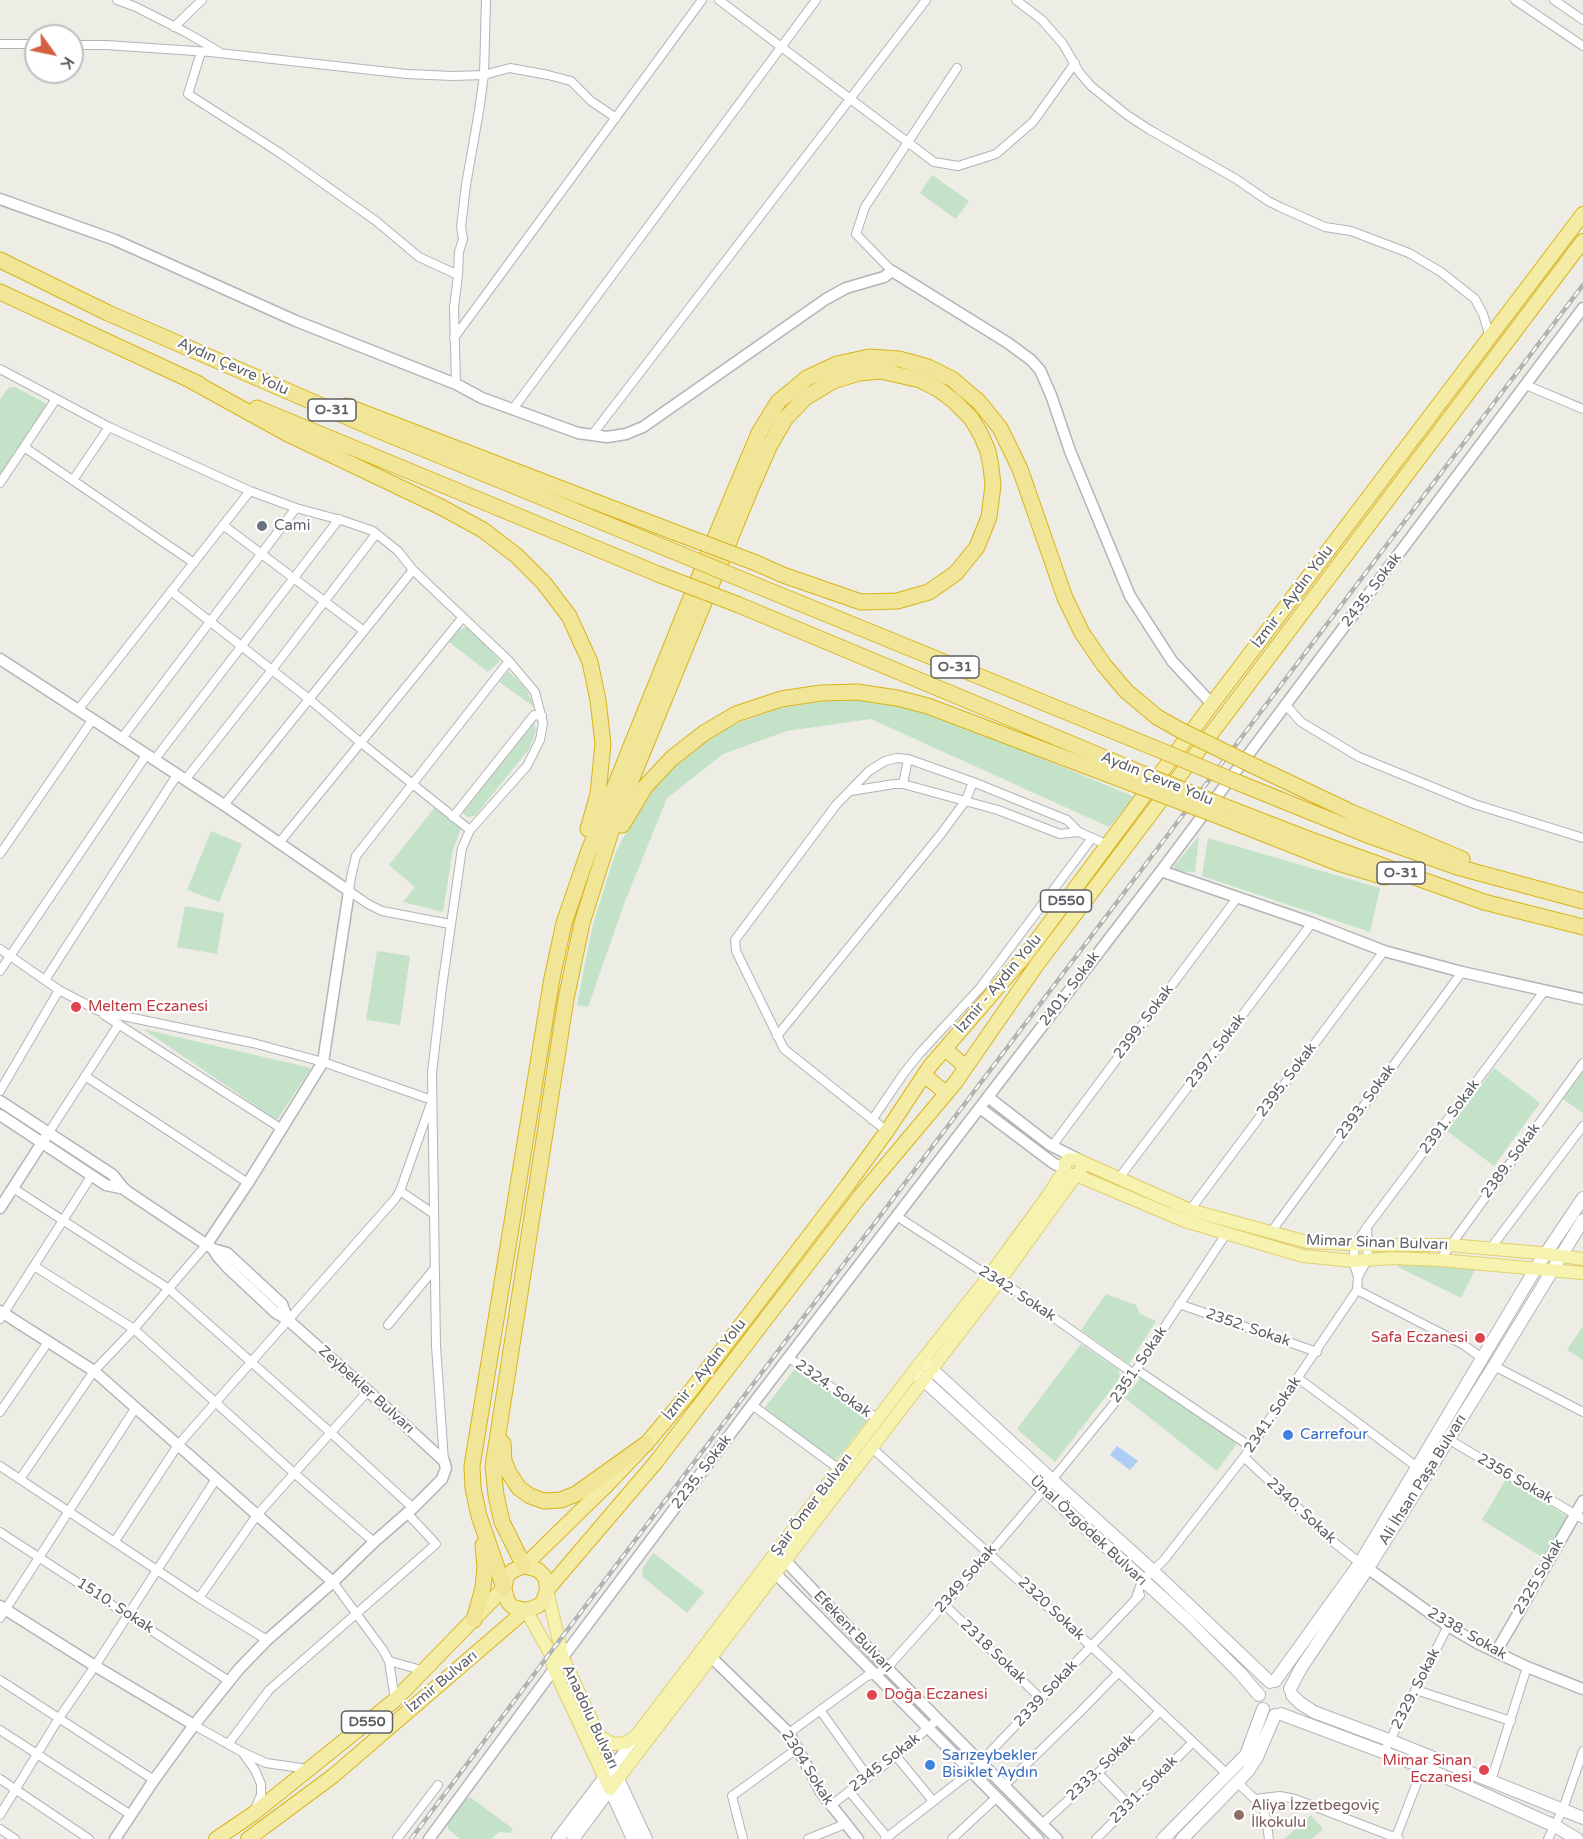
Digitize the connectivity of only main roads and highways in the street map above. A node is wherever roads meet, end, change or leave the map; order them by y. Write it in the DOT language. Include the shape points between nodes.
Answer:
graph roads {
  1 [pos="1583,214"];
  2 [pos="1583,241"];
  3 [pos="0,260"];
  4 [pos="0,292"];
  5 [pos="199,352"];
  6 [pos="190,380"];
  7 [pos="1141,780"];
  8 [pos="597,873"];
  9 [pos="1528,887"];
  10 [pos="1583,900"];
  11 [pos="564,923"];
  12 [pos="1583,927"];
  13 [pos="945,1049"];
  14 [pos="966,1067"];
  15 [pos="924,1075"];
  16 [pos="946,1093"];
  17 [pos="1078,1160"];
  18 [pos="1070,1172"];
  19 [pos="1583,1198"];
  20 [pos="1190,1209"];
  21 [pos="1583,1220"];
  22 [pos="1185,1221"];
  23 [pos="1229,1228"];
  24 [pos="1546,1254"];
  25 [pos="1561,1256"];
  26 [pos="1583,1259"];
  27 [pos="1536,1268"];
  28 [pos="1553,1270"];
  29 [pos="1583,1273"];
  30 [pos="923,1370"];
  31 [pos="501,1410"];
  32 [pos="1443,1436"];
  33 [pos="646,1444"];
  34 [pos="1048,1485"];
  35 [pos="479,1516"];
  36 [pos="781,1556"];
  37 [pos="524,1566"];
  38 [pos="1364,1566"];
  39 [pos="771,1569"];
  40 [pos="504,1588"];
  41 [pos="547,1590"];
  42 [pos="526,1610"];
  43 [pos="474,1620"];
  44 [pos="1273,1681"];
  45 [pos="1291,1692"];
  46 [pos="1259,1695"];
  47 [pos="1263,1709"];
  48 [pos="1278,1714"];
  49 [pos="599,1736"];
  50 [pos="605,1777"];
  51 [pos="618,1779"];
  52 [pos="610,1789"];
  53 [pos="590,1816"];
  54 [pos="623,1818"];
  55 [pos="1583,1818"];
  56 [pos="216,1839"];
  57 [pos="248,1839"];
  58 [pos="558,1839"];
  59 [pos="573,1839"];
  60 [pos="633,1839"];
  61 [pos="646,1839"];
  62 [pos="1163,1839"];
  63 [pos="1182,1839"];
  64 [pos="1576,1839"];
  1 -- 13 [label="highway, İzmir - Aydın Yolu / D550" via="1025,956"];
  2 -- 14 [label="highway, İzmir - Aydın Yolu / D550" via="1036,966"];
  3 -- 5 [label="highway, Aydın Çevre Yolu / O-31"];
  4 -- 6 [label="highway, Aydın Çevre Yolu / O-31"];
  5 -- 8 [label="highway, bridge" via="419,434 674,532 756,563 783,575 861,602 897,601 929,592 956,573 977,547 989,518 993,485 984,443 971,418 938,389 920,380 881,371 833,381 805,398 785,420 751,488 614,822"];
  5 -- 9 [label="highway, Aydın Çevre Yolu / O-31, bridge" via="386,434 1370,836"];
  6 -- 7 [label="highway, Aydın Çevre Yolu / O-31, bridge" via="739,605"];
  6 -- 11 [label="highway" via="286,433 483,530 524,562 570,616 590,662 603,744 598,794"];
  7 -- 8 [label="highway" via="897,698 857,692 781,699 736,714 671,759 645,787"];
  7 -- 12 [label="highway, Aydın Çevre Yolu / O-31, bridge" via="1484,902"];
  8 -- 31 [label="highway" via="566,999"];
  9 -- 10 [label="highway, Aydın Çevre Yolu / O-31"];
  9 -- 11 [label="highway, bridge" via="1351,812 1157,717 1126,691 1082,633 1000,428 979,402 951,379 899,359 868,357 837,364 807,378 778,402 759,433 588,853"];
  11 -- 35 [label="highway" via="472,1466"];
  13 -- 14 [label="highway"];
  13 -- 15 [label="highway, İzmir - Aydın Yolu / D550"];
  14 -- 16 [label="highway, İzmir - Aydın Yolu / D550"];
  15 -- 16 [label="highway"];
  15 -- 33 [label="highway, İzmir - Aydın Yolu / D550" via="697,1383"];
  16 -- 41 [label="highway, İzmir - Aydın Yolu / D550" via="861,1195 656,1462"];
  17 -- 18 [label="main road, Şair Ömer Bulvarı" via="1082,1170"];
  17 -- 20 [label="main road, Mimar Sinan Bulvarı"];
  18 -- 22 [label="main road, Mimar Sinan Bulvarı"];
  18 -- 30 [label="main road, Şair Ömer Bulvarı"];
  19 -- 24 [label="main road"];
  20 -- 22 [label="main road"];
  20 -- 23 [label="main road, Mimar Sinan Bulvarı"];
  21 -- 25 [label="main road"];
  22 -- 23 [label="main road, Mimar Sinan Bulvarı"];
  23 -- 24 [label="main road, Mimar Sinan Bulvarı" via="1271,1232 1307,1242 1450,1245"];
  23 -- 27 [label="main road, Mimar Sinan Bulvarı" via="1303,1256 1353,1261 1440,1260"];
  24 -- 25 [label="main road, Mimar Sinan Bulvarı"];
  24 -- 27 [label="main road, Ali İhsan Paşa Bulvarı"];
  25 -- 26 [label="main road, Mimar Sinan Bulvarı"];
  25 -- 28 [label="main road, Ali İhsan Paşa Bulvarı"];
  27 -- 28 [label="main road, Mimar Sinan Bulvarı"];
  27 -- 32 [label="main road, Ali İhsan Paşa Bulvarı"];
  28 -- 29 [label="main road, Mimar Sinan Bulvarı"];
  28 -- 32 [label="main road, Ali İhsan Paşa Bulvarı" via="1494,1366"];
  30 -- 34 [label="main road, Ünal Özgödek Bulvarı"];
  30 -- 36 [label="main road, Şair Ömer Bulvarı" via="871,1447"];
  30 -- 36 [label="main road, Şair Ömer Bulvarı" via="839,1469"];
  31 -- 33 [label="highway" via="504,1461 509,1473 530,1497 544,1501 576,1494"];
  31 -- 37 [label="highway" via="493,1466 495,1495 502,1522"];
  32 -- 38 [label="main road, Ali İhsan Paşa Bulvarı"];
  32 -- 38 [label="main road, Ali İhsan Paşa Bulvarı" via="1417,1467"];
  33 -- 37 [label="highway, İzmir - Aydın Yolu / D550"];
  34 -- 44 [label="main road, Ünal Özgödek Bulvarı" via="1156,1573"];
  34 -- 46 [label="main road, Ünal Özgödek Bulvarı"];
  35 -- 40 [label="highway"];
  35 -- 43 [label="highway" via="485,1567"];
  36 -- 39 [label="main road, Şair Ömer Bulvarı"];
  37 -- 40 [label="highway, İzmir - Aydın Yolu / D550" via="507,1576"];
  37 -- 41 [label="highway" via="544,1576"];
  38 -- 44 [label="main road, Ali İhsan Paşa Bulvarı"];
  38 -- 45 [label="main road, Ali İhsan Paşa Bulvarı" via="1301,1668"];
  39 -- 49 [label="main road, Şair Ömer Bulvarı" via="702,1649 636,1736 626,1743 613,1744"];
  39 -- 51 [label="main road, Şair Ömer Bulvarı" via="712,1658"];
  40 -- 42 [label="highway" via="508,1602"];
  40 -- 43 [label="highway, İzmir Bulvarı / D550"];
  41 -- 42 [label="highway, İzmir Bulvarı / D550" via="538,1606"];
  41 -- 49 [label="main road, Anadolu Bulvarı" via="563,1658"];
  42 -- 50 [label="main road, Anadolu Bulvarı" via="550,1653"];
  42 -- 57 [label="highway, İzmir Bulvarı / D550" via="333,1776"];
  43 -- 56 [label="highway, İzmir Bulvarı / D550" via="395,1700"];
  44 -- 45 [label="main road" via="1286,1685"];
  44 -- 46 [label="main road"];
  45 -- 48 [label="main road" via="1290,1706"];
  45 -- 55 [label="main road" via="1314,1712"];
  46 -- 47 [label="main road"];
  47 -- 48 [label="main road"];
  47 -- 62 [label="main road" via="1246,1755"];
  48 -- 63 [label="main road" via="1257,1757 1238,1783"];
  48 -- 64 [label="main road" via="1424,1767"];
  50 -- 52 [label="main road, Anadolu Bulvarı"];
  50 -- 58 [label="main road, Şair Ömer Bulvarı"];
  51 -- 52 [label="main road, Şair Ömer Bulvarı"];
  51 -- 61 [label="main road, Anadolu Bulvarı"];
  52 -- 53 [label="main road, Şair Ömer Bulvarı"];
  52 -- 54 [label="main road, Anadolu Bulvarı"];
  53 -- 54 [label="main road" via="605,1810"];
  53 -- 59 [label="main road, Şair Ömer Bulvarı"];
  54 -- 60 [label="main road, Anadolu Bulvarı"];
}
